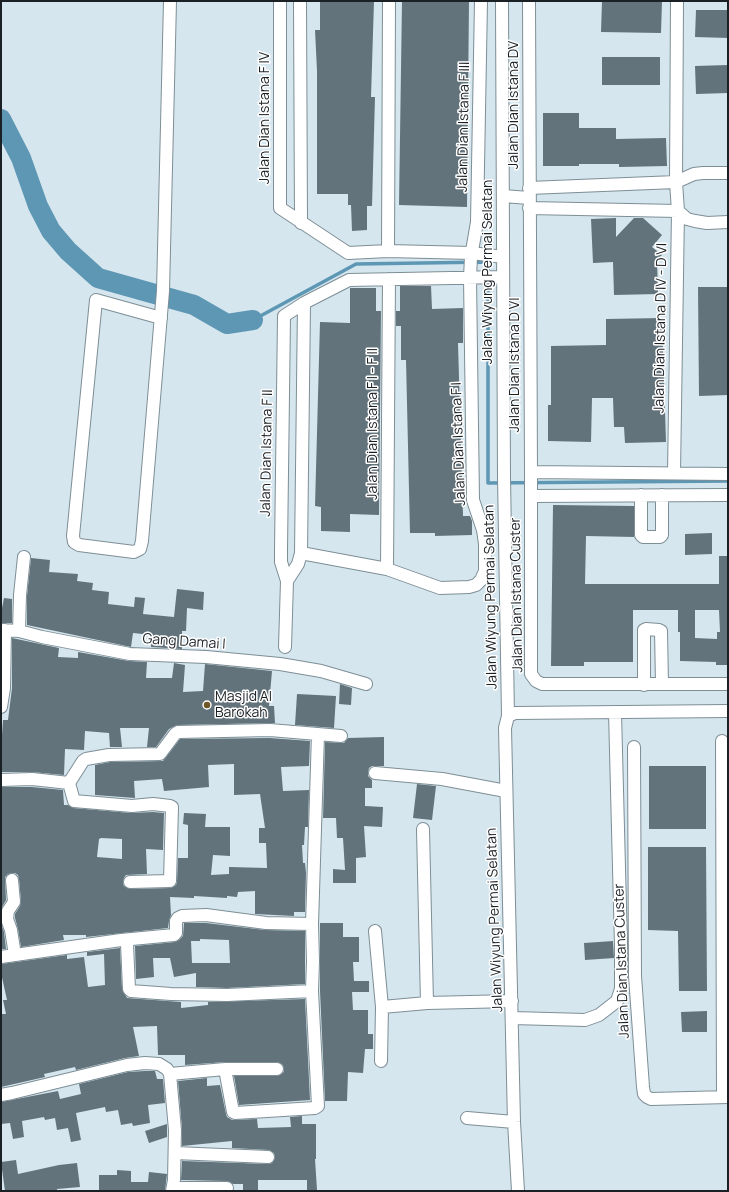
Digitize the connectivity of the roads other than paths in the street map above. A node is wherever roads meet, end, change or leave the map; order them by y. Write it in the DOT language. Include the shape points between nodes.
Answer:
graph roads {
  1 [pos="170,1"];
  2 [pos="280,1"];
  3 [pos="300,1"];
  4 [pos="389,1"];
  5 [pos="481,1"];
  6 [pos="502,1"];
  7 [pos="529,1"];
  8 [pos="677,1"];
  9 [pos="728,173"];
  10 [pos="676,182"];
  11 [pos="503,196"];
  12 [pos="529,198"];
  13 [pos="678,211"];
  14 [pos="728,222"];
  15 [pos="301,223"];
  16 [pos="388,251"];
  17 [pos="472,255"];
  18 [pos="503,258"];
  19 [pos="473,275"];
  20 [pos="500,276"];
  21 [pos="389,279"];
  22 [pos="304,303"];
  23 [pos="161,312"];
  24 [pos="674,473"];
  25 [pos="728,474"];
  26 [pos="531,485"];
  27 [pos="641,495"];
  28 [pos="662,495"];
  29 [pos="728,495"];
  30 [pos="301,553"];
  31 [pos="24,557"];
  32 [pos="387,569"];
  33 [pos="287,581"];
  34 [pos="3,630"];
  35 [pos="19,631"];
  36 [pos="662,647"];
  37 [pos="285,648"];
  38 [pos="644,648"];
  39 [pos="366,684"];
  40 [pos="662,684"];
  41 [pos="728,684"];
  42 [pos="644,685"];
  43 [pos="1,707"];
  44 [pos="728,711"];
  45 [pos="615,712"];
  46 [pos="508,716"];
  47 [pos="318,734"];
  48 [pos="341,736"];
  49 [pos="722,741"];
  50 [pos="634,747"];
  51 [pos="376,773"];
  52 [pos="1,780"];
  53 [pos="69,784"];
  54 [pos="506,791"];
  55 [pos="423,829"];
  56 [pos="12,880"];
  57 [pos="130,882"];
  58 [pos="312,924"];
  59 [pos="375,931"];
  60 [pos="124,941"];
  61 [pos="15,955"];
  62 [pos="1,957"];
  63 [pos="312,991"];
  64 [pos="512,1001"];
  65 [pos="427,1003"];
  66 [pos="382,1007"];
  67 [pos="512,1018"];
  68 [pos="381,1061"];
  69 [pos="225,1069"];
  70 [pos="277,1069"];
  71 [pos="170,1074"];
  72 [pos="1,1095"];
  73 [pos="726,1097"];
  74 [pos="467,1118"];
  75 [pos="514,1122"];
  76 [pos="175,1153"];
  77 [pos="268,1156"];
  78 [pos="227,1188"];
  79 [pos="173,1190"];
  80 [pos="518,1191"];
  1 -- 23 [label="street"];
  2 -- 15 [label="street, Jalan Dian Istana F IV" via="279,207"];
  3 -- 15 [label="street"];
  4 -- 16 [label="street"];
  5 -- 17 [label="street, Jalan Dian Istana F III" via="477,222"];
  6 -- 11 [label="street, Jalan Wiyung Permai Selatan"];
  7 -- 12 [label="street, Jalan Dian Istana DV"];
  8 -- 10 [label="street, Jalan Dian Istana D IV - D VI"];
  9 -- 10 [label="street" via="699,173"];
  10 -- 12 [label="street"];
  10 -- 13 [label="street, Jalan Dian Istana D IV - D VI"];
  11 -- 12 [label="street"];
  11 -- 18 [label="street, Jalan Wiyung Permai Selatan"];
  12 -- 13 [label="street"];
  12 -- 26 [label="street, Jalan Dian Istana D VI"];
  13 -- 14 [label="street" via="687,219 695,221"];
  13 -- 24 [label="street, Jalan Dian Istana D IV - D VI"];
  15 -- 16 [label="street, Jalan Dian Istana F IV" via="348,253"];
  16 -- 17 [label="street, Jalan Dian Istana F IV"];
  17 -- 18 [label="street, Jalan Dian Istana F IV"];
  17 -- 19 [label="street, Jalan Dian Istana F I"];
  18 -- 20 [label="street, Jalan Wiyung Permai Selatan"];
  19 -- 20 [label="street, Jalan Dian Istana F II"];
  19 -- 21 [label="street, Jalan Dian Istana F II"];
  19 -- 32 [label="street, Jalan Dian Istana F I" via="472,500 483,530 485,571 476,585 440,588"];
  20 -- 46 [label="street, Jalan Wiyung Permai Selatan"];
  21 -- 22 [label="street, Jalan Dian Istana F II" via="348,280"];
  21 -- 32 [label="street, Jalan Dian Istana F I - F II"];
  22 -- 30 [label="street"];
  22 -- 33 [label="street, Jalan Dian Istana F II" via="283,318 281,562"];
  23 -- 23 [label="street" via="140,549 134,552 79,545 74,542 73,536 96,300"];
  24 -- 25 [label="street"];
  24 -- 26 [label="street"];
  26 -- 27 [label="street"];
  26 -- 42 [label="street, Jalan Dian Istana Custer" via="533,678 542,684"];
  27 -- 28 [label="street"];
  27 -- 28 [label="street" via="641,535 660,537"];
  28 -- 29 [label="street"];
  30 -- 32 [label="street"];
  30 -- 33 [label="street" via="298,564"];
  31 -- 35 [label="street"];
  33 -- 37 [label="street"];
  34 -- 35 [label="street, Gang Damai I"];
  34 -- 43 [label="street" via="4,688"];
  35 -- 39 [label="street, Gang Damai I" via="130,654 206,657 280,664 321,671"];
  36 -- 38 [label="street"];
  36 -- 38 [label="street" via="660,630 646,629"];
  36 -- 40 [label="street"];
  38 -- 42 [label="street"];
  40 -- 41 [label="street, Jalan Dian Istana Custer"];
  40 -- 42 [label="street, Jalan Dian Istana Custer"];
  44 -- 45 [label="street"];
  45 -- 46 [label="street" via="515,713"];
  45 -- 67 [label="street" via="621,946 621,989 617,1001 585,1020"];
  46 -- 54 [label="street, Jalan Wiyung Permai Selatan" via="505,728"];
  47 -- 48 [label="street"];
  47 -- 53 [label="street" via="270,730 178,732 160,754 109,754 86,759"];
  47 -- 58 [label="street"];
  49 -- 73 [label="street, Jalan Dian Istana Custer"];
  50 -- 73 [label="street, Jalan Dian Istana Custer" via="635,976 644,1094 651,1099"];
  51 -- 54 [label="street" via="442,779"];
  52 -- 53 [label="street" via="32,779"];
  53 -- 57 [label="street" via="74,801 172,807 169,882"];
  54 -- 64 [label="street, Jalan Wiyung Permai Selatan"];
  55 -- 65 [label="street"];
  56 -- 61 [label="street" via="14,902 8,911 7,919"];
  58 -- 60 [label="street" via="182,916 176,921 174,935"];
  58 -- 63 [label="street"];
  59 -- 66 [label="street"];
  60 -- 61 [label="street"];
  60 -- 63 [label="street" via="127,944 131,991 227,995"];
  61 -- 62 [label="street"];
  63 -- 69 [label="street" via="317,1108 235,1113"];
  64 -- 65 [label="street"];
  64 -- 67 [label="street, Jalan Wiyung Permai Selatan"];
  65 -- 66 [label="street"];
  66 -- 68 [label="street"];
  67 -- 75 [label="street, Jalan Wiyung Permai Selatan"];
  69 -- 70 [label="street"];
  69 -- 71 [label="street"];
  71 -- 72 [label="street" via="167,1068 159,1064 127,1065"];
  71 -- 76 [label="street"];
  74 -- 75 [label="street"];
  75 -- 80 [label="street, Jalan Wiyung Permai Selatan"];
  76 -- 77 [label="street"];
  76 -- 79 [label="street"];
  78 -- 79 [label="street"];
}
